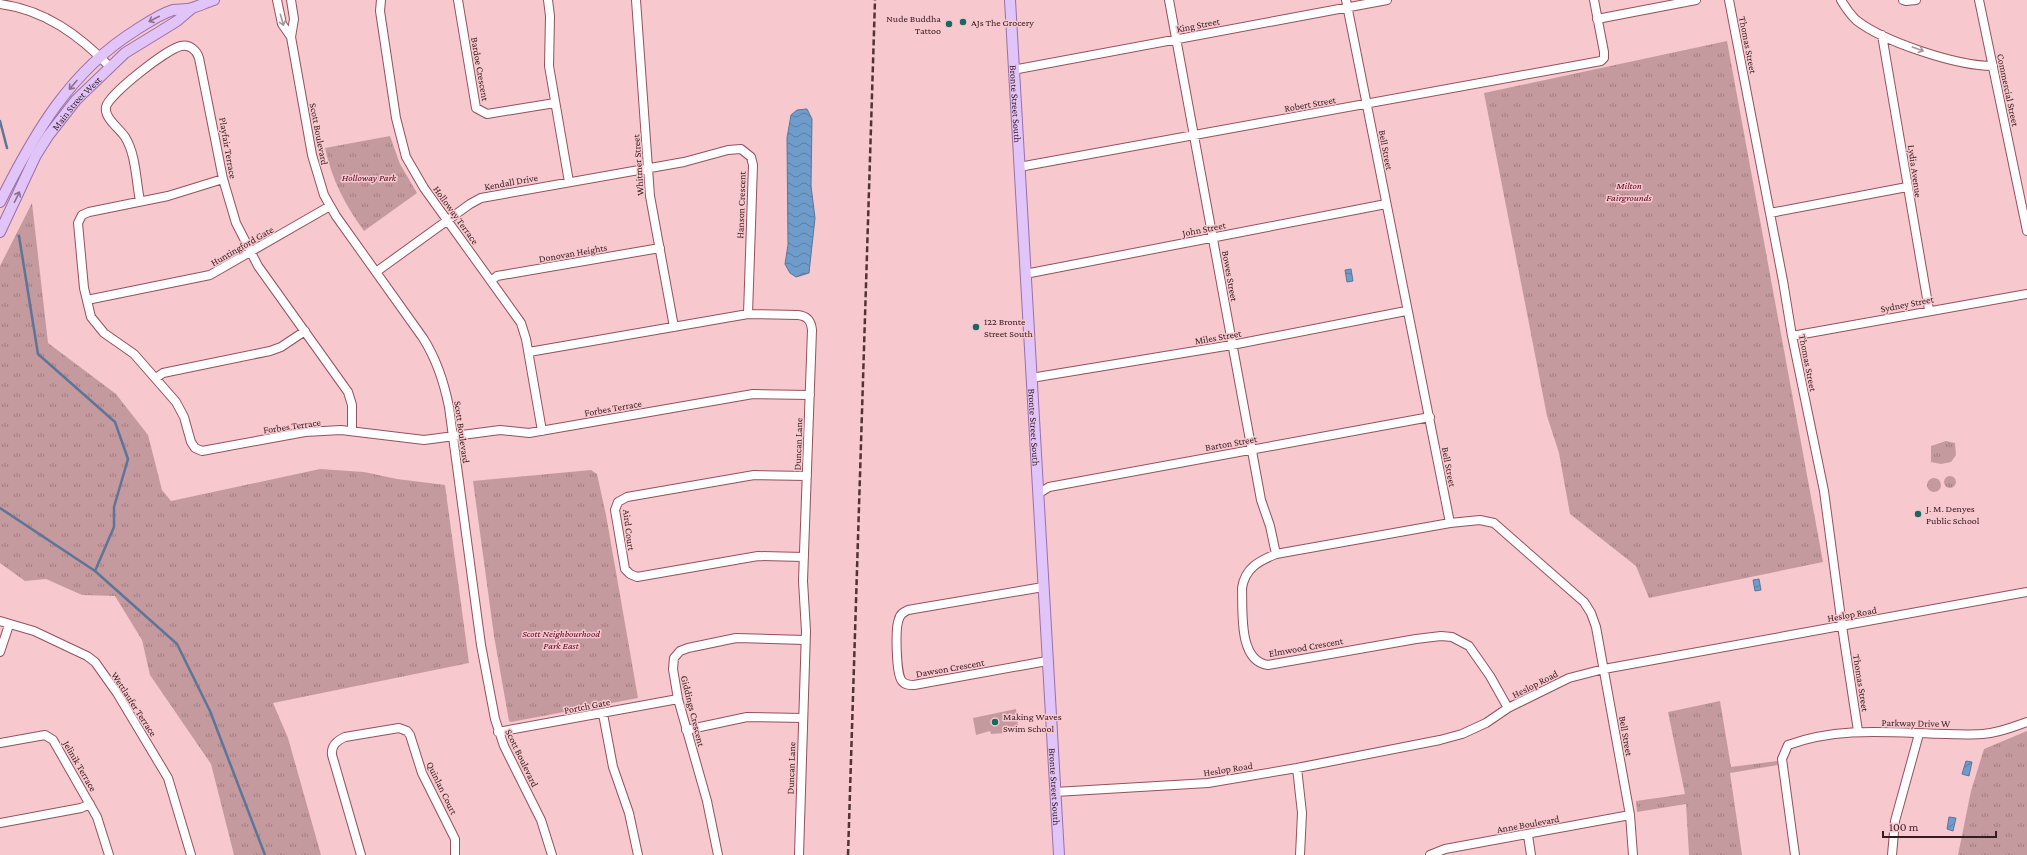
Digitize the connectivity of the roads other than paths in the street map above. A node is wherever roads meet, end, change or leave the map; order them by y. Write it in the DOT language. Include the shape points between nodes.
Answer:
graph roads {
  1 [pos="214,0"];
  2 [pos="277,0"];
  3 [pos="291,0"];
  4 [pos="382,0"];
  5 [pos="458,0"];
  6 [pos="548,0"];
  7 [pos="636,0"];
  8 [pos="1010,0"];
  9 [pos="1169,0"];
  10 [pos="1387,0"];
  11 [pos="1594,0"];
  12 [pos="1696,0"];
  13 [pos="1729,0"];
  14 [pos="1841,0"];
  15 [pos="1903,0"];
  16 [pos="1916,0"];
  17 [pos="1979,0"];
  18 [pos="0,4"];
  19 [pos="1347,4"];
  20 [pos="191,9"];
  21 [pos="1598,19"];
  22 [pos="1882,35"];
  23 [pos="291,37"];
  24 [pos="1176,40"];
  25 [pos="99,56"];
  26 [pos="1993,66"];
  27 [pos="110,67"];
  28 [pos="1013,70"];
  29 [pos="555,103"];
  30 [pos="1367,104"];
  31 [pos="1194,135"];
  32 [pos="1019,167"];
  33 [pos="648,168"];
  34 [pos="223,180"];
  35 [pos="570,182"];
  36 [pos="1907,187"];
  37 [pos="0,202"];
  38 [pos="140,202"];
  39 [pos="1386,204"];
  40 [pos="330,206"];
  41 [pos="1770,213"];
  42 [pos="447,220"];
  43 [pos="2027,231"];
  44 [pos="0,232"];
  45 [pos="1212,238"];
  46 [pos="660,248"];
  47 [pos="250,253"];
  48 [pos="376,272"];
  49 [pos="1025,274"];
  50 [pos="491,281"];
  51 [pos="2027,294"];
  52 [pos="86,300"];
  53 [pos="1929,310"];
  54 [pos="1406,311"];
  55 [pos="748,314"];
  56 [pos="674,327"];
  57 [pos="305,331"];
  58 [pos="1792,336"];
  59 [pos="1232,345"];
  60 [pos="528,352"];
  61 [pos="156,378"];
  62 [pos="1031,378"];
  63 [pos="810,394"];
  64 [pos="1430,417"];
  65 [pos="352,430"];
  66 [pos="542,431"];
  67 [pos="453,437"];
  68 [pos="1252,450"];
  69 [pos="807,476"];
  70 [pos="1038,494"];
  71 [pos="1450,523"];
  72 [pos="1276,554"];
  73 [pos="804,557"];
  74 [pos="1043,587"];
  75 [pos="2027,592"];
  76 [pos="0,621"];
  77 [pos="9,625"];
  78 [pos="1842,626"];
  79 [pos="805,640"];
  80 [pos="0,652"];
  81 [pos="1047,661"];
  82 [pos="1604,669"];
  83 [pos="678,698"];
  84 [pos="1508,708"];
  85 [pos="603,714"];
  86 [pos="803,718"];
  87 [pos="2027,722"];
  88 [pos="686,730"];
  89 [pos="1858,731"];
  90 [pos="498,732"];
  91 [pos="1919,734"];
  92 [pos="0,742"];
  93 [pos="1297,768"];
  94 [pos="1055,792"];
  95 [pos="90,804"];
  96 [pos="1630,815"];
  97 [pos="0,823"];
  98 [pos="1528,835"];
  99 [pos="108,855"];
  100 [pos="191,855"];
  101 [pos="361,855"];
  102 [pos="455,855"];
  103 [pos="552,855"];
  104 [pos="638,855"];
  105 [pos="718,855"];
  106 [pos="799,855"];
  107 [pos="1059,855"];
  108 [pos="1300,855"];
  109 [pos="1430,855"];
  110 [pos="1531,855"];
  111 [pos="1633,855"];
  112 [pos="1795,855"];
  113 [pos="1892,855"];
  1 -- 20 [label="main road, Main Street West"];
  2 -- 23 [label="street, Scott Boulevard, one-way" via="282,24"];
  3 -- 23 [label="street, Scott Boulevard" via="294,19"];
  4 -- 42 [label="street, Holloway Terrace" via="380,10 399,135 412,168"];
  5 -- 29 [label="street, Bardoe Crescent" via="476,108 488,114"];
  6 -- 29 [label="street" via="549,61"];
  7 -- 33 [label="street, Whitmer Street"];
  8 -- 28 [label="main road, Bronte Street South"];
  9 -- 24 [label="street, Bowes Street"];
  10 -- 19 [label="street, King Street"];
  11 -- 21 [label="street"];
  12 -- 21 [label="street"];
  13 -- 41 [label="street, Thomas Street"];
  14 -- 22 [label="street" via="1856,19"];
  15 -- 16 [label="street"];
  17 -- 26 [label="street, Commercial Street"];
  18 -- 25 [label="street" via="20,7 56,22"];
  19 -- 24 [label="street, King Street"];
  19 -- 30 [label="street, Bell Street"];
  20 -- 25 [label="main road, Main Street West, one-way" via="174,10 151,21"];
  20 -- 27 [label="main road, Main Street West" via="178,21 125,53"];
  21 -- 30 [label="street, Robert Street" via="1604,52 1601,61"];
  22 -- 26 [label="street, one-way" via="1970,65"];
  22 -- 36 [label="street, Lydia Avenue" via="1906,167"];
  23 -- 40 [label="street, Scott Boulevard" via="315,168"];
  24 -- 28 [label="street, King Street"];
  24 -- 31 [label="street, Bowes Street"];
  25 -- 27 [label="street"];
  25 -- 37 [label="main road, Main Street West, one-way" via="66,92 40,127"];
  26 -- 43 [label="street, Commercial Street"];
  44 -- 27 [label="main road, Main Street West, one-way" via="36,155 48,136 76,100"];
  28 -- 32 [label="main road, Bronte Street South"];
  29 -- 35 [label="street"];
  30 -- 31 [label="street, Robert Street"];
  30 -- 39 [label="street, Bell Street"];
  31 -- 32 [label="street, Robert Street"];
  31 -- 45 [label="street, Bowes Street"];
  32 -- 49 [label="main road, Bronte Street South"];
  33 -- 35 [label="street, Kendall Drive"];
  33 -- 46 [label="street, Whitmer Street" via="650,196"];
  33 -- 55 [label="street, Hanson Crescent" via="736,149 742,149 751,157 753,165"];
  34 -- 38 [label="street, Forbes Terrace"];
  34 -- 38 [label="street, Playfair Terrace" via="199,58 196,51 182,46 141,72 108,101 106,108 109,119 129,146"];
  34 -- 47 [label="street, Playfair Terrace" via="236,223"];
  35 -- 42 [label="street, Kendall Drive" via="481,198"];
  36 -- 41 [label="street"];
  36 -- 53 [label="street, Lydia Avenue"];
  38 -- 52 [label="street, Forbes Terrace" via="89,212 80,218 78,228"];
  39 -- 45 [label="street, John Street"];
  39 -- 54 [label="street, Bell Street"];
  40 -- 47 [label="street, Huntingford Gate"];
  40 -- 48 [label="street, Scott Boulevard"];
  41 -- 58 [label="street, Thomas Street"];
  42 -- 48 [label="street, Kendall Drive"];
  42 -- 50 [label="street, Holloway Terrace"];
  45 -- 49 [label="street, John Street"];
  45 -- 59 [label="street, Bowes Street"];
  46 -- 50 [label="street, Donovan Heights" via="498,276"];
  46 -- 56 [label="street, Whitmer Street"];
  47 -- 52 [label="street, Huntingford Gate" via="210,275"];
  47 -- 57 [label="street, Playfair Terrace"];
  48 -- 67 [label="street, Scott Boulevard" via="434,356 446,389"];
  49 -- 62 [label="main road, Bronte Street South"];
  50 -- 60 [label="street, Holloway Terrace" via="521,322"];
  51 -- 53 [label="street, Sydney Street"];
  52 -- 61 [label="street, Forbes Terrace" via="89,312 97,325 134,354"];
  53 -- 58 [label="street, Sydney Street"];
  54 -- 59 [label="street, Miles Street"];
  54 -- 64 [label="street, Bell Street"];
  55 -- 56 [label="street, Duncan Lane"];
  55 -- 63 [label="street, Duncan Lane" via="798,315 809,320 812,330"];
  56 -- 60 [label="street, Duncan Lane"];
  57 -- 61 [label="street" via="276,349 163,373"];
  57 -- 65 [label="street, Playfair Terrace" via="348,392 352,405"];
  58 -- 78 [label="street, Thomas Street" via="1824,491"];
  59 -- 62 [label="street, Miles Street"];
  59 -- 68 [label="street, Bowes Street"];
  60 -- 66 [label="street, Holloway Terrace"];
  61 -- 65 [label="street, Forbes Terrace" via="182,410 191,442 195,448 202,451 305,432"];
  62 -- 70 [label="main road, Bronte Street South"];
  63 -- 66 [label="street, Forbes Terrace" via="753,394"];
  63 -- 69 [label="street, Duncan Lane"];
  64 -- 68 [label="street, Barton Street"];
  64 -- 71 [label="street, Bell Street"];
  65 -- 67 [label="street, Forbes Terrace" via="419,440"];
  66 -- 67 [label="street, Forbes Terrace" via="529,433 500,430"];
  67 -- 90 [label="street, Scott Boulevard" via="481,645"];
  68 -- 70 [label="street, Barton Street" via="1049,487"];
  68 -- 72 [label="street, Bowes Street" via="1261,500"];
  69 -- 73 [label="street, Duncan Lane"];
  69 -- 73 [label="street, Aird Court" via="754,475 626,497 618,502 614,510 625,569 637,577 758,556"];
  70 -- 74 [label="main road, Bronte Street South"];
  71 -- 72 [label="street, Elmwood Crescent"];
  71 -- 82 [label="street, Bell Street" via="1480,520 1494,524 1584,602 1596,627"];
  72 -- 84 [label="street, Elmwood Crescent" via="1263,559 1249,570 1242,588 1247,647 1251,656 1259,663 1268,665 1441,636 1469,646"];
  73 -- 79 [label="street, Duncan Lane"];
  74 -- 81 [label="main road, Bronte Street South"];
  74 -- 81 [label="street, Dawson Crescent" via="906,611 898,620 897,670 904,684 914,685"];
  75 -- 78 [label="street, Heslop Road"];
  76 -- 77 [label="street, Wettlaufer Terrace"];
  77 -- 80 [label="street"];
  77 -- 100 [label="street, Wettlaufer Terrace" via="34,631 95,662 117,693 168,778"];
  78 -- 82 [label="street, Heslop Road"];
  78 -- 89 [label="street, Thomas Street"];
  79 -- 83 [label="street, Giddings Crescent" via="741,638 680,651 673,663"];
  79 -- 86 [label="street, Duncan Lane"];
  81 -- 94 [label="main road, Bronte Street South"];
  82 -- 84 [label="street, Heslop Road" via="1569,678"];
  82 -- 96 [label="street, Bell Street"];
  83 -- 85 [label="street, Portch Gate"];
  83 -- 88 [label="street, Giddings Crescent"];
  84 -- 93 [label="street, Heslop Road" via="1486,723 1462,734"];
  85 -- 90 [label="street, Portch Gate"];
  85 -- 104 [label="street" via="613,767 629,813"];
  86 -- 88 [label="street" via="747,717"];
  86 -- 106 [label="street, Duncan Lane"];
  87 -- 91 [label="street, Parkway Drive W" via="1983,734"];
  88 -- 105 [label="street, Giddings Crescent" via="708,801"];
  89 -- 91 [label="street, Parkway Drive W"];
  89 -- 112 [label="street, Parkway Drive W" via="1800,741 1788,745 1784,752 1782,759 1785,790"];
  90 -- 103 [label="street, Scott Boulevard" via="541,820"];
  91 -- 113 [label="street" via="1895,821"];
  92 -- 95 [label="street, Jelinik Terrace" via="48,736 53,740"];
  93 -- 94 [label="street, Heslop Road" via="1208,783"];
  93 -- 108 [label="street" via="1302,813"];
  94 -- 107 [label="main road, Bronte Street South"];
  95 -- 97 [label="street" via="81,808"];
  95 -- 99 [label="street, Jelinik Terrace" via="99,823"];
  96 -- 98 [label="street, Anne Boulevard"];
  96 -- 111 [label="street, Bell Street"];
  98 -- 109 [label="street, Anne Boulevard" via="1445,849"];
  98 -- 110 [label="street"];
  101 -- 102 [label="street, Quinlan Court" via="332,749 337,740 345,737 399,728 410,735 422,773 455,839"];
}
